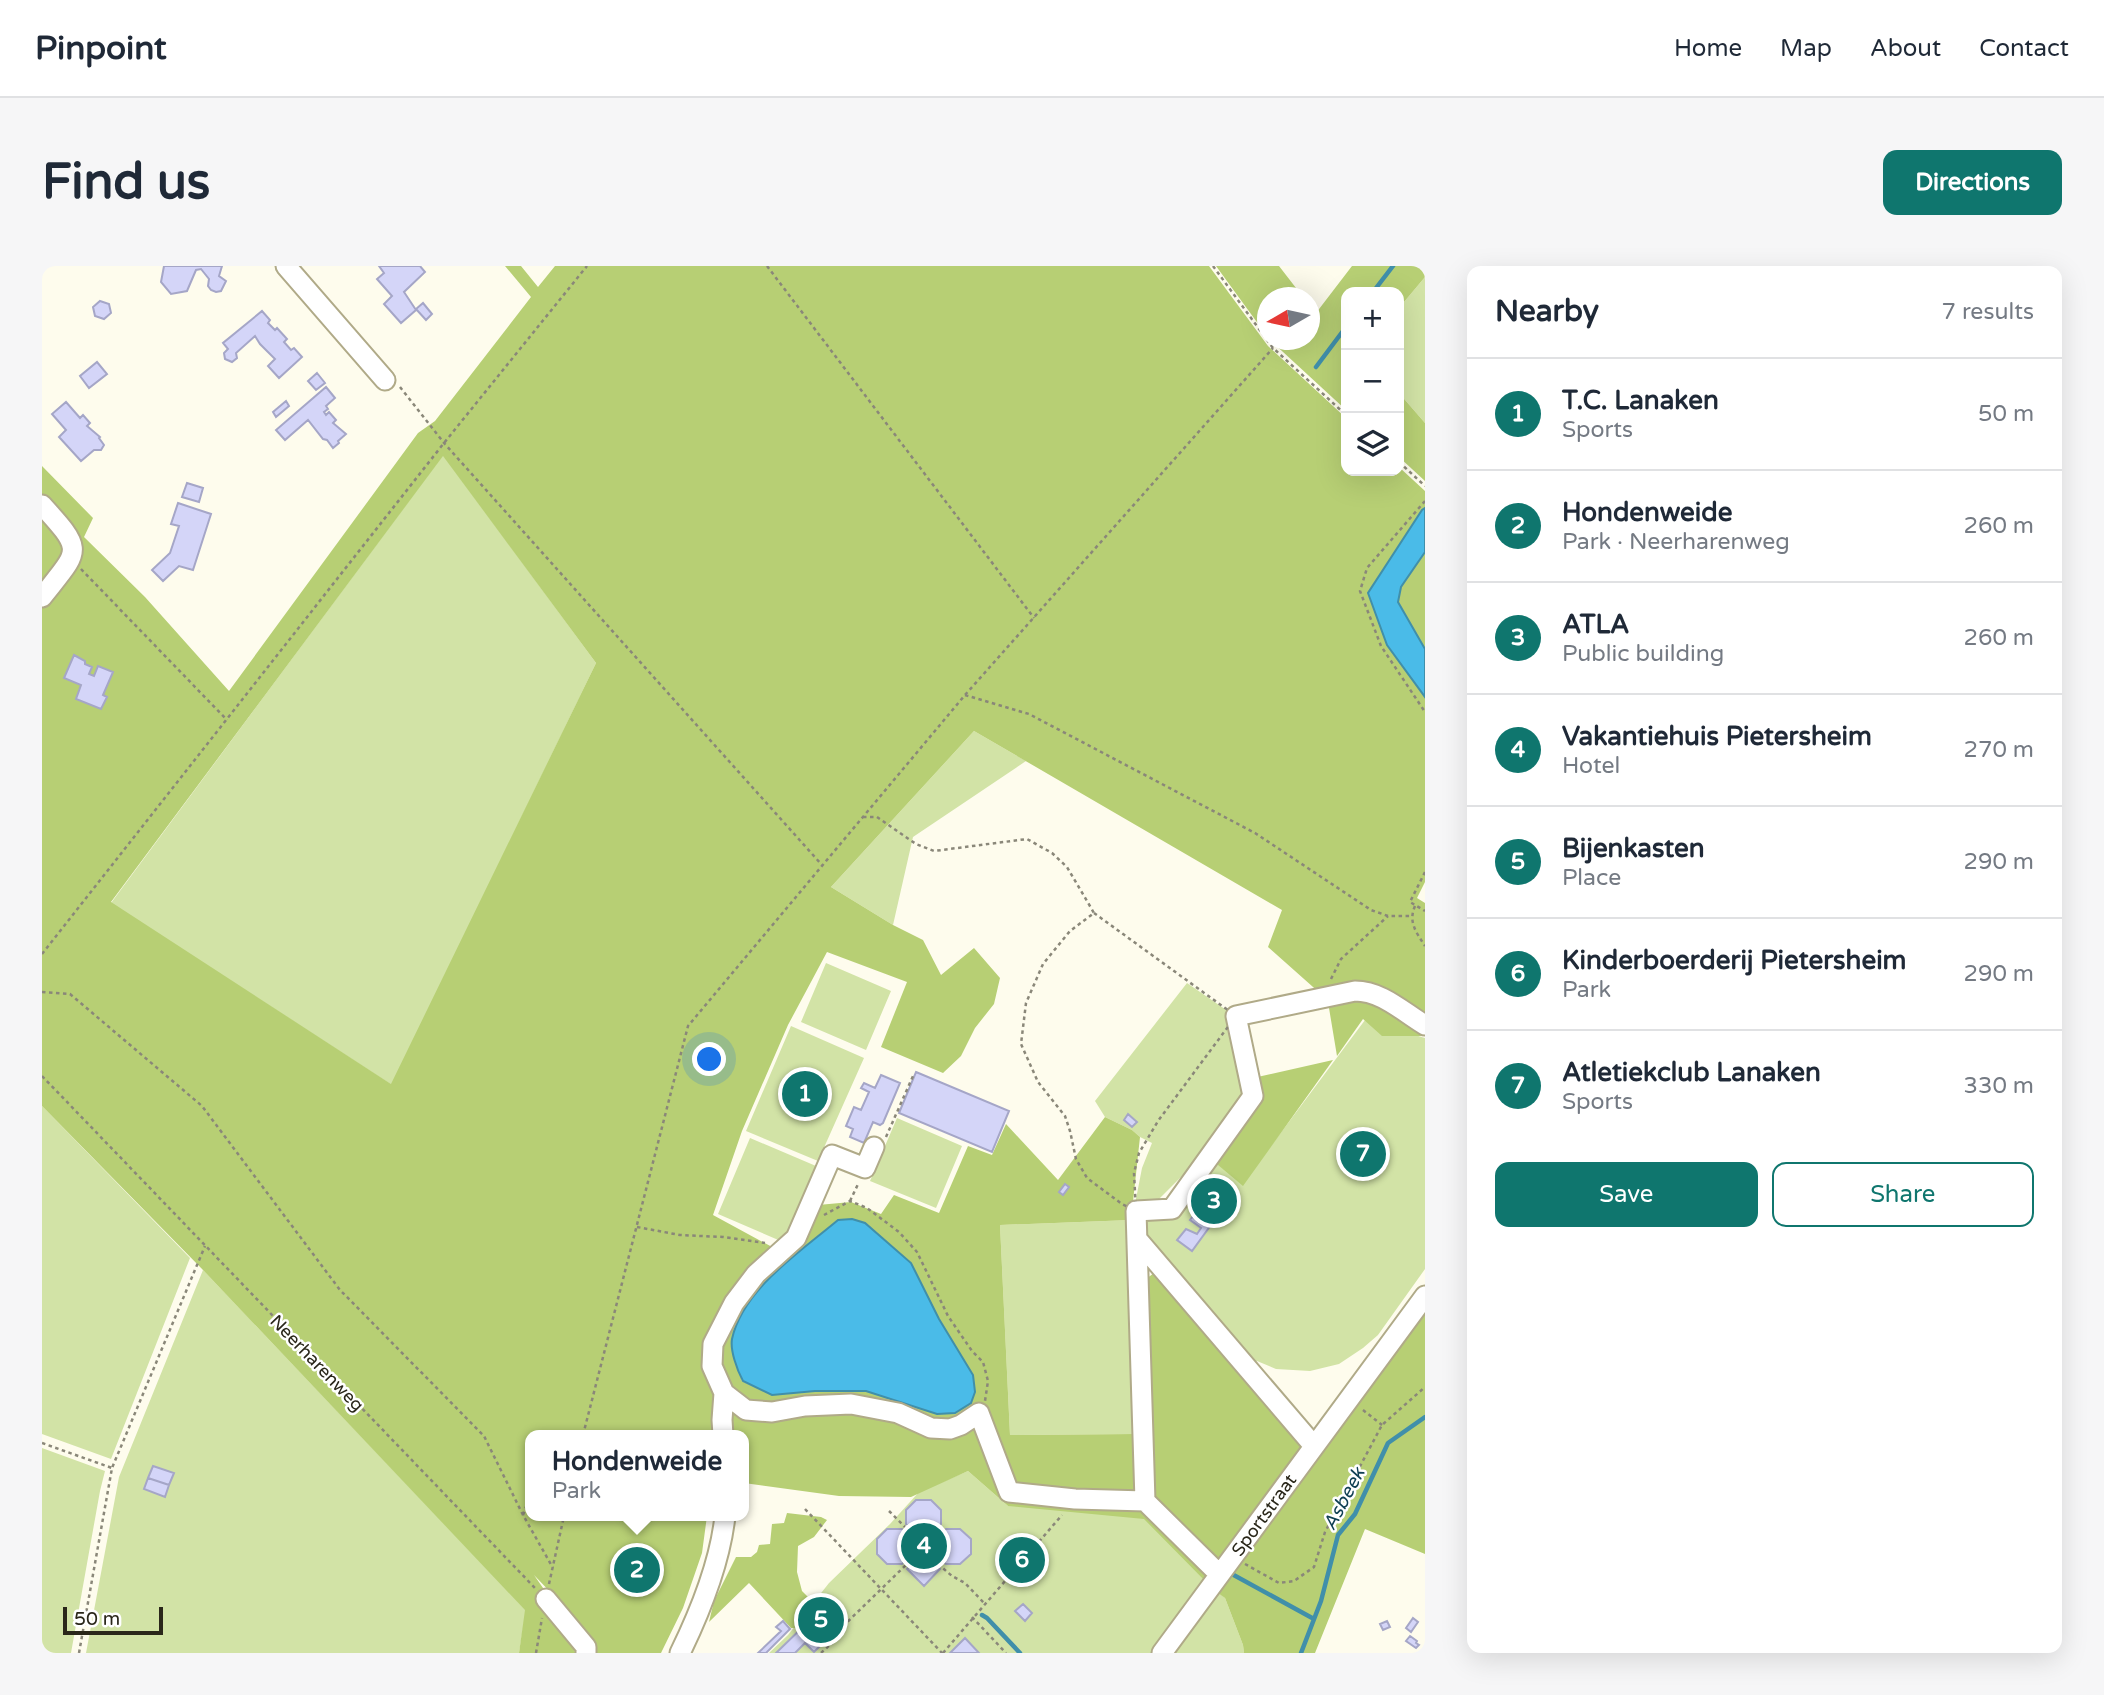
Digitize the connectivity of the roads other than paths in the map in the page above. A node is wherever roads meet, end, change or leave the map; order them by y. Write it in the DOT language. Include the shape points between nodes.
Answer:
graph roads {
  1 [pos="286,266"];
  2 [pos="384,380"];
  3 [pos="42,505"];
  4 [pos="42,597"];
  5 [pos="1425,1026"];
  6 [pos="874,1147"];
  7 [pos="1137,1239"];
  8 [pos="1425,1296"];
  9 [pos="724,1393"];
  10 [pos="723,1430"];
  11 [pos="1314,1446"];
  12 [pos="1145,1501"];
  13 [pos="724,1521"];
  14 [pos="1219,1574"];
  15 [pos="546,1599"];
  16 [pos="586,1653"];
  17 [pos="680,1653"];
  18 [pos="1162,1653"];
  1 -- 2 [label="street"];
  3 -- 4 [label="street" via="70,536 73,553"];
  5 -- 7 [label="street" via="1369,991 1237,1016 1253,1096 1172,1209 1136,1211"];
  6 -- 9 [label="street" via="865,1168 832,1155 796,1238 756,1274 734,1303 713,1344 712,1366"];
  7 -- 11 [label="street"];
  7 -- 12 [label="street"];
  8 -- 11 [label="street, Sportstraat"];
  9 -- 10 [label="street"];
  9 -- 12 [label="street" via="746,1410 851,1404 898,1413 931,1428 950,1429 979,1413 1009,1492"];
  11 -- 14 [label="street, Sportstraat"];
  12 -- 14 [label="street, Sportstraat"];
  13 -- 17 [label="street" via="708,1586"];
  14 -- 18 [label="street"];
  15 -- 16 [label="street" via="586,1647"];
}
